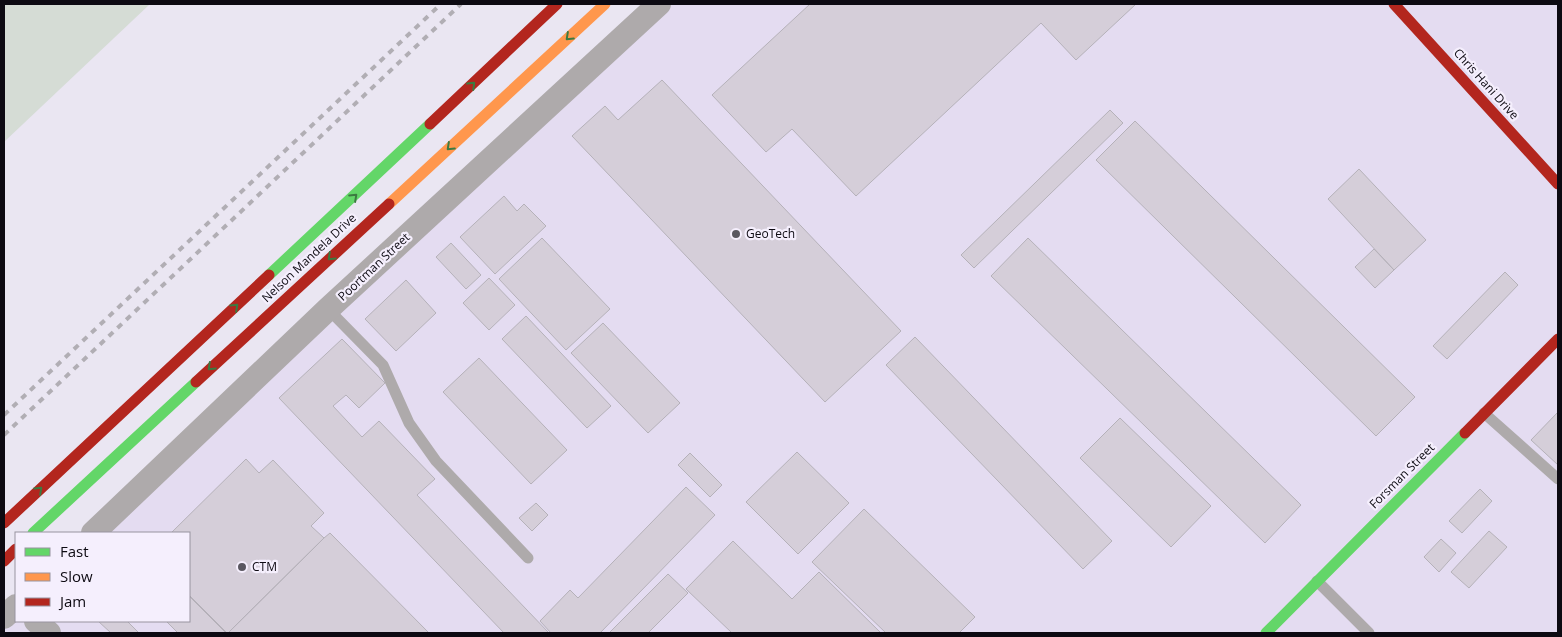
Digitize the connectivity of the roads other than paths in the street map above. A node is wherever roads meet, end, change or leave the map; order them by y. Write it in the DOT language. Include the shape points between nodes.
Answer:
graph roads {
  1 [pos="558,4"];
  2 [pos="605,4"];
  3 [pos="659,4"];
  4 [pos="1394,4"];
  5 [pos="1558,184"];
  6 [pos="328,309"];
  7 [pos="1558,339"];
  8 [pos="1484,413"];
  9 [pos="1558,479"];
  10 [pos="4,523"];
  11 [pos="34,532"];
  12 [pos="94,532"];
  13 [pos="15,550"];
  14 [pos="528,558"];
  15 [pos="4,560"];
  16 [pos="1318,581"];
  17 [pos="15,607"];
  18 [pos="4,617"];
  19 [pos="37,622"];
  20 [pos="49,633"];
  21 [pos="1266,633"];
  22 [pos="1369,633"];
  10 -- 1 [label="main road, Nelson Mandela Drive, one-way"];
  2 -- 11 [label="main road, Nelson Mandela Drive, one-way"];
  3 -- 6 [label="street, Poortman Street"];
  4 -- 5 [label="main road, Chris Hani Drive"];
  6 -- 12 [label="street, Poortman Street"];
  6 -- 14 [label="lane" via="383,365 409,423 436,461"];
  7 -- 8 [label="main road, Forsman Street"];
  8 -- 9 [label="lane"];
  8 -- 16 [label="main road, Forsman Street"];
  13 -- 15 [label="main road"];
  16 -- 21 [label="main road, Forsman Street"];
  16 -- 22 [label="lane"];
  17 -- 18 [label="street"];
  19 -- 20 [label="street"];
}
